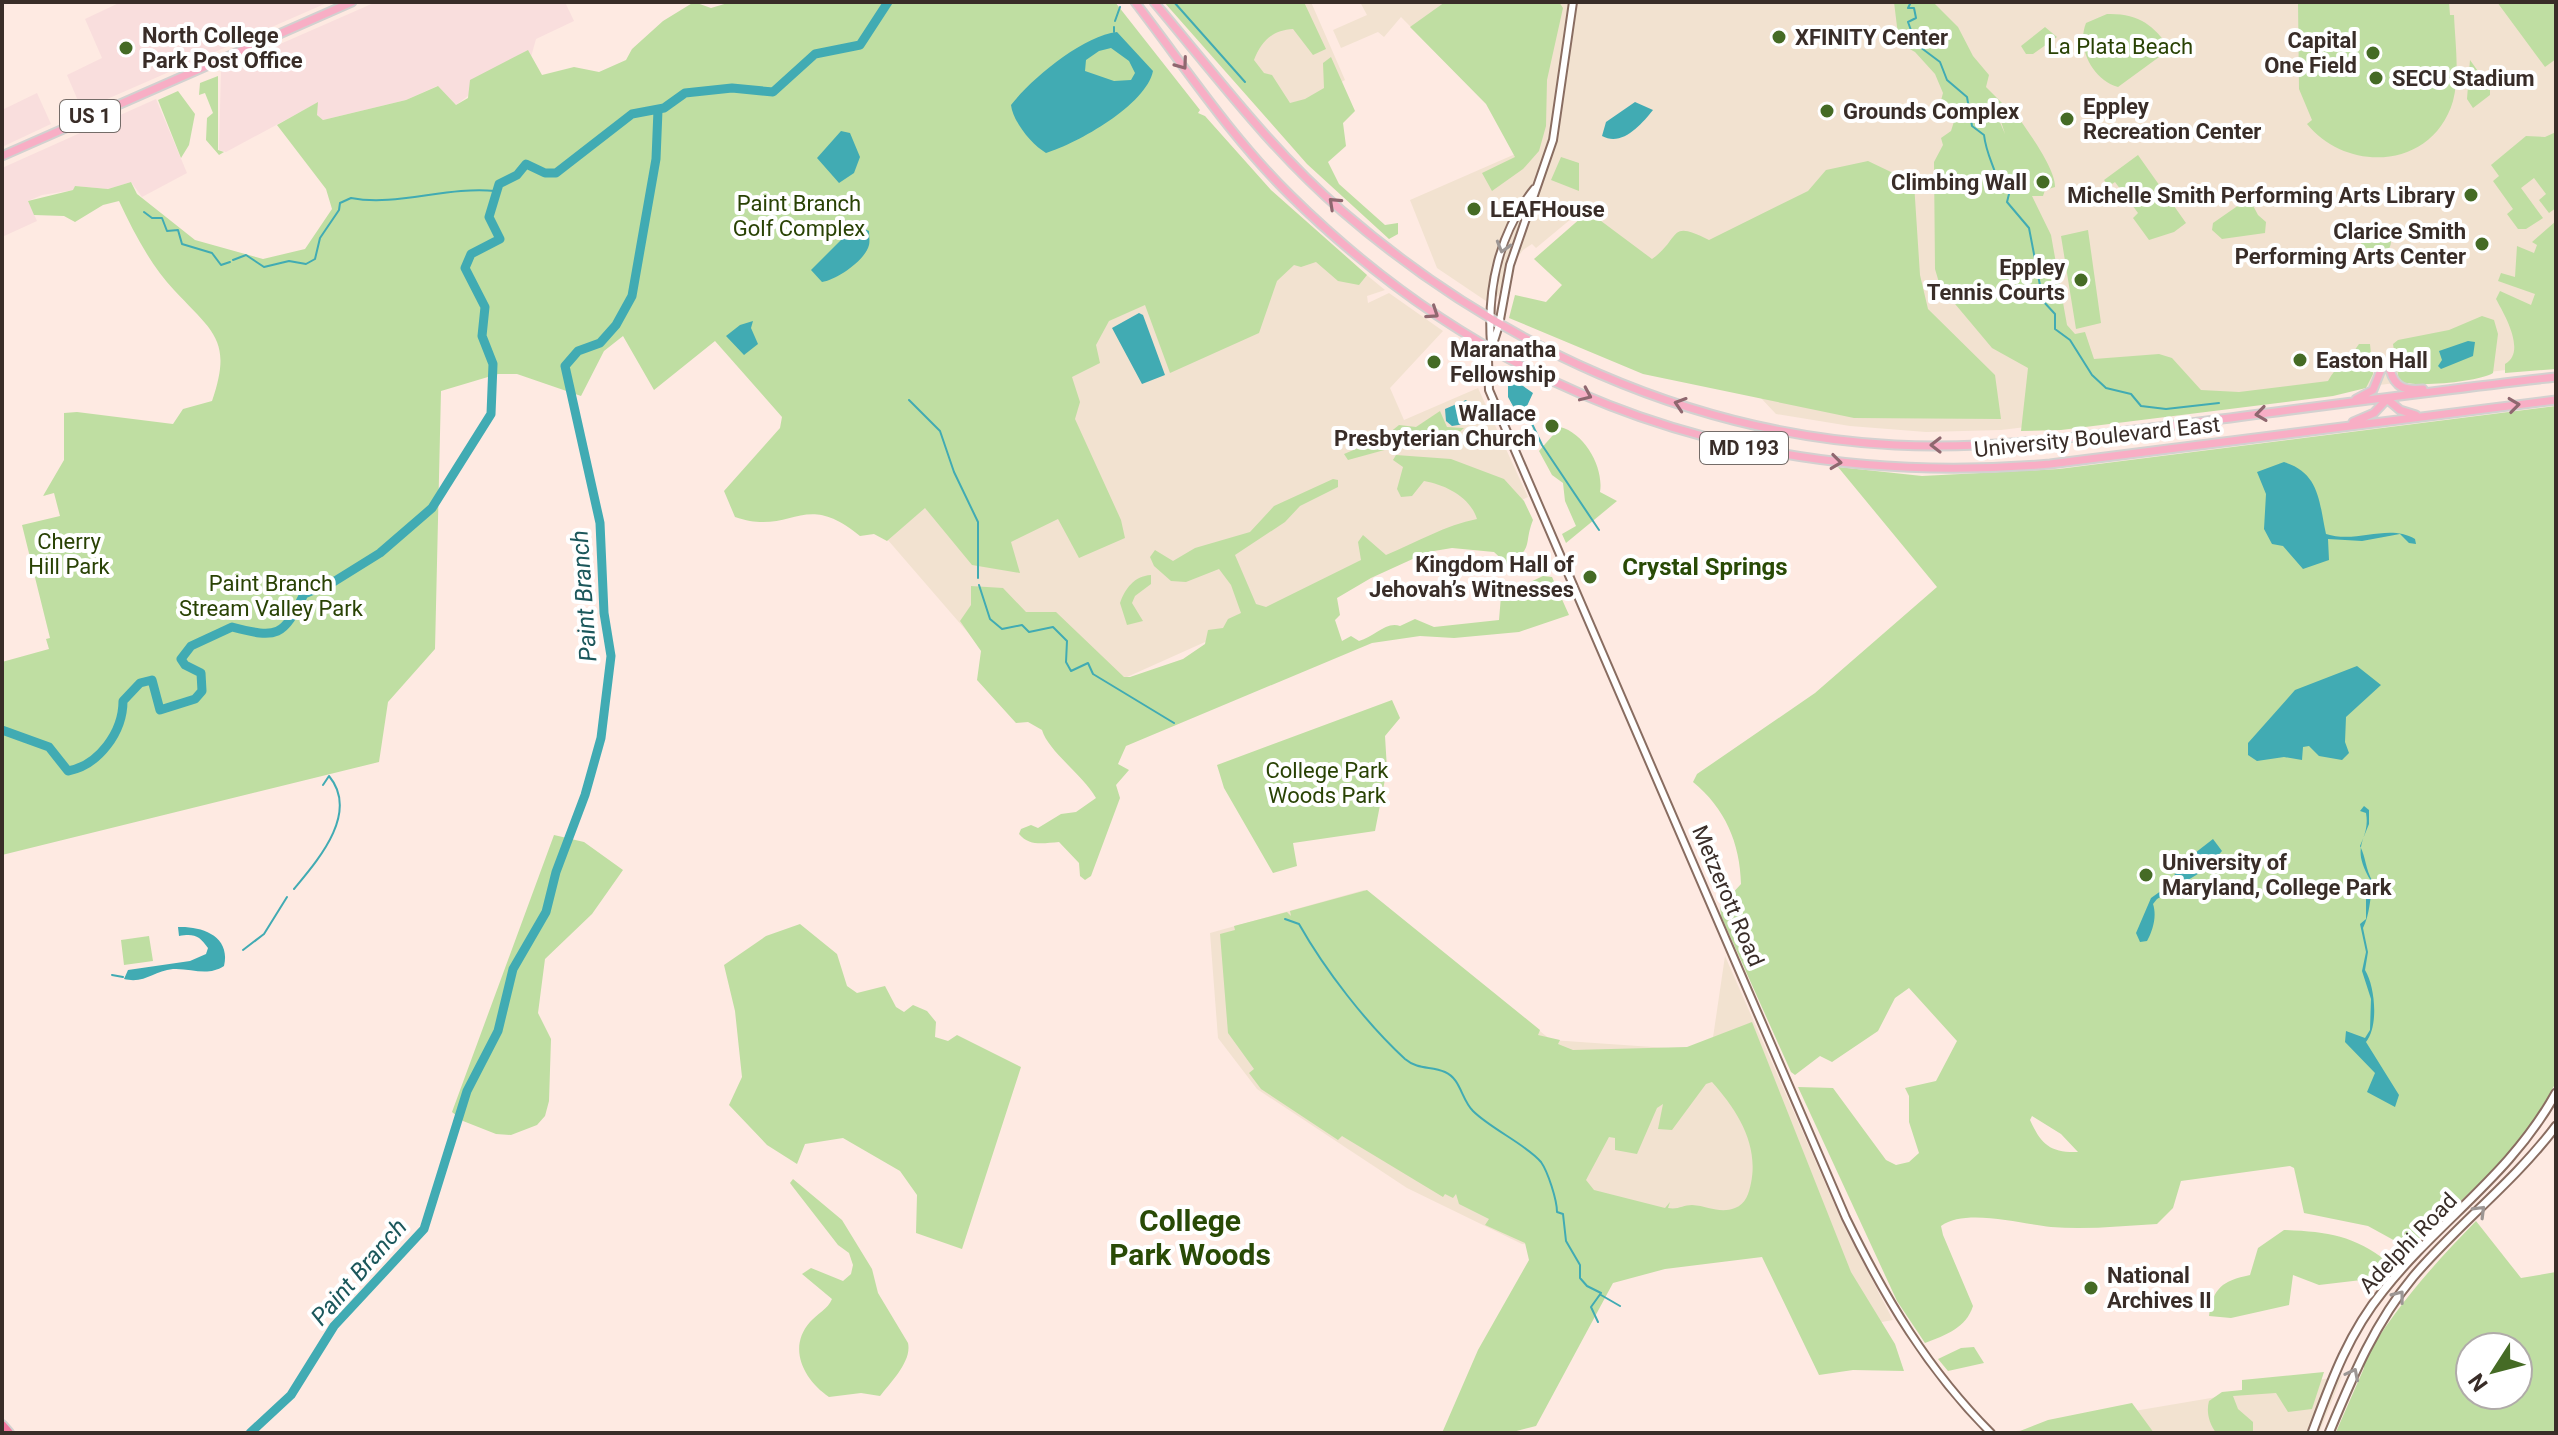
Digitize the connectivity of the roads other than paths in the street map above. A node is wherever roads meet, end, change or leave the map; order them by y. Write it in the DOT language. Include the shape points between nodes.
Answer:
graph roads {
  1 [pos="352,2"];
  2 [pos="1135,2"];
  3 [pos="1154,2"];
  4 [pos="1573,2"];
  5 [pos="2,156"];
  6 [pos="1539,183"];
  7 [pos="1386,279"];
  8 [pos="1371,282"];
  9 [pos="1489,320"];
  10 [pos="1499,325"];
  11 [pos="1491,348"];
  12 [pos="2556,377"];
  13 [pos="2461,389"];
  14 [pos="2387,399"];
  15 [pos="2556,400"];
  16 [pos="2338,404"];
  17 [pos="2429,415"];
  18 [pos="2335,428"];
  19 [pos="2556,1093"];
  20 [pos="2556,1126"];
  21 [pos="2,1425"];
  22 [pos="9,1433"];
  23 [pos="1991,1433"];
  24 [pos="2312,1433"];
  25 [pos="2329,1433"];
  1 -- 5 [label="main road, US 1"];
  2 -- 7 [label="main road, University Boulevard East / MD 193, one-way" via="1262,166"];
  9 -- 3 [label="main road, University Boulevard East / MD 193, one-way" via="1340,209 1280,149"];
  4 -- 6 [label="street" via="1554,135"];
  6 -- 9 [label="street, one-way" via="1517,210 1503,241"];
  6 -- 10 [label="street" via="1510,265"];
  7 -- 8 [label="main road"];
  7 -- 11 [label="main road, University Boulevard East / MD 193, one-way"];
  9 -- 10 [label="main road, University Boulevard East / MD 193"];
  9 -- 11 [label="street"];
  10 -- 11 [label="street"];
  16 -- 10 [label="main road, University Boulevard East / MD 193, one-way" via="2014,444 1894,445 1803,435 1698,410 1580,367"];
  11 -- 18 [label="main road, University Boulevard East / MD 193, one-way" via="1599,401 1677,429 1750,449 1881,468 2050,464"];
  11 -- 23 [label="street, Metzerott Road" via="1486,375 1496,410 1846,1218 1911,1338"];
  12 -- 13 [label="main road, University Boulevard East / MD 193"];
  13 -- 14 [label="main road, University Boulevard East / MD 193"];
  13 -- 16 [label="main road" via="2410,391 2386,370 2372,392"];
  14 -- 16 [label="main road, University Boulevard East / MD 193"];
  14 -- 17 [label="main road" via="2402,411"];
  14 -- 18 [label="main road" via="2370,415"];
  17 -- 15 [label="main road, University Boulevard East / MD 193, one-way"];
  17 -- 18 [label="main road, University Boulevard East / MD 193"];
  19 -- 24 [label="main road, Adelphi Road" via="2506,1165 2389,1284 2356,1328"];
  25 -- 20 [label="main road, Adelphi Road, one-way" via="2346,1387 2394,1302"];
  21 -- 22 [label="highway"];
}
